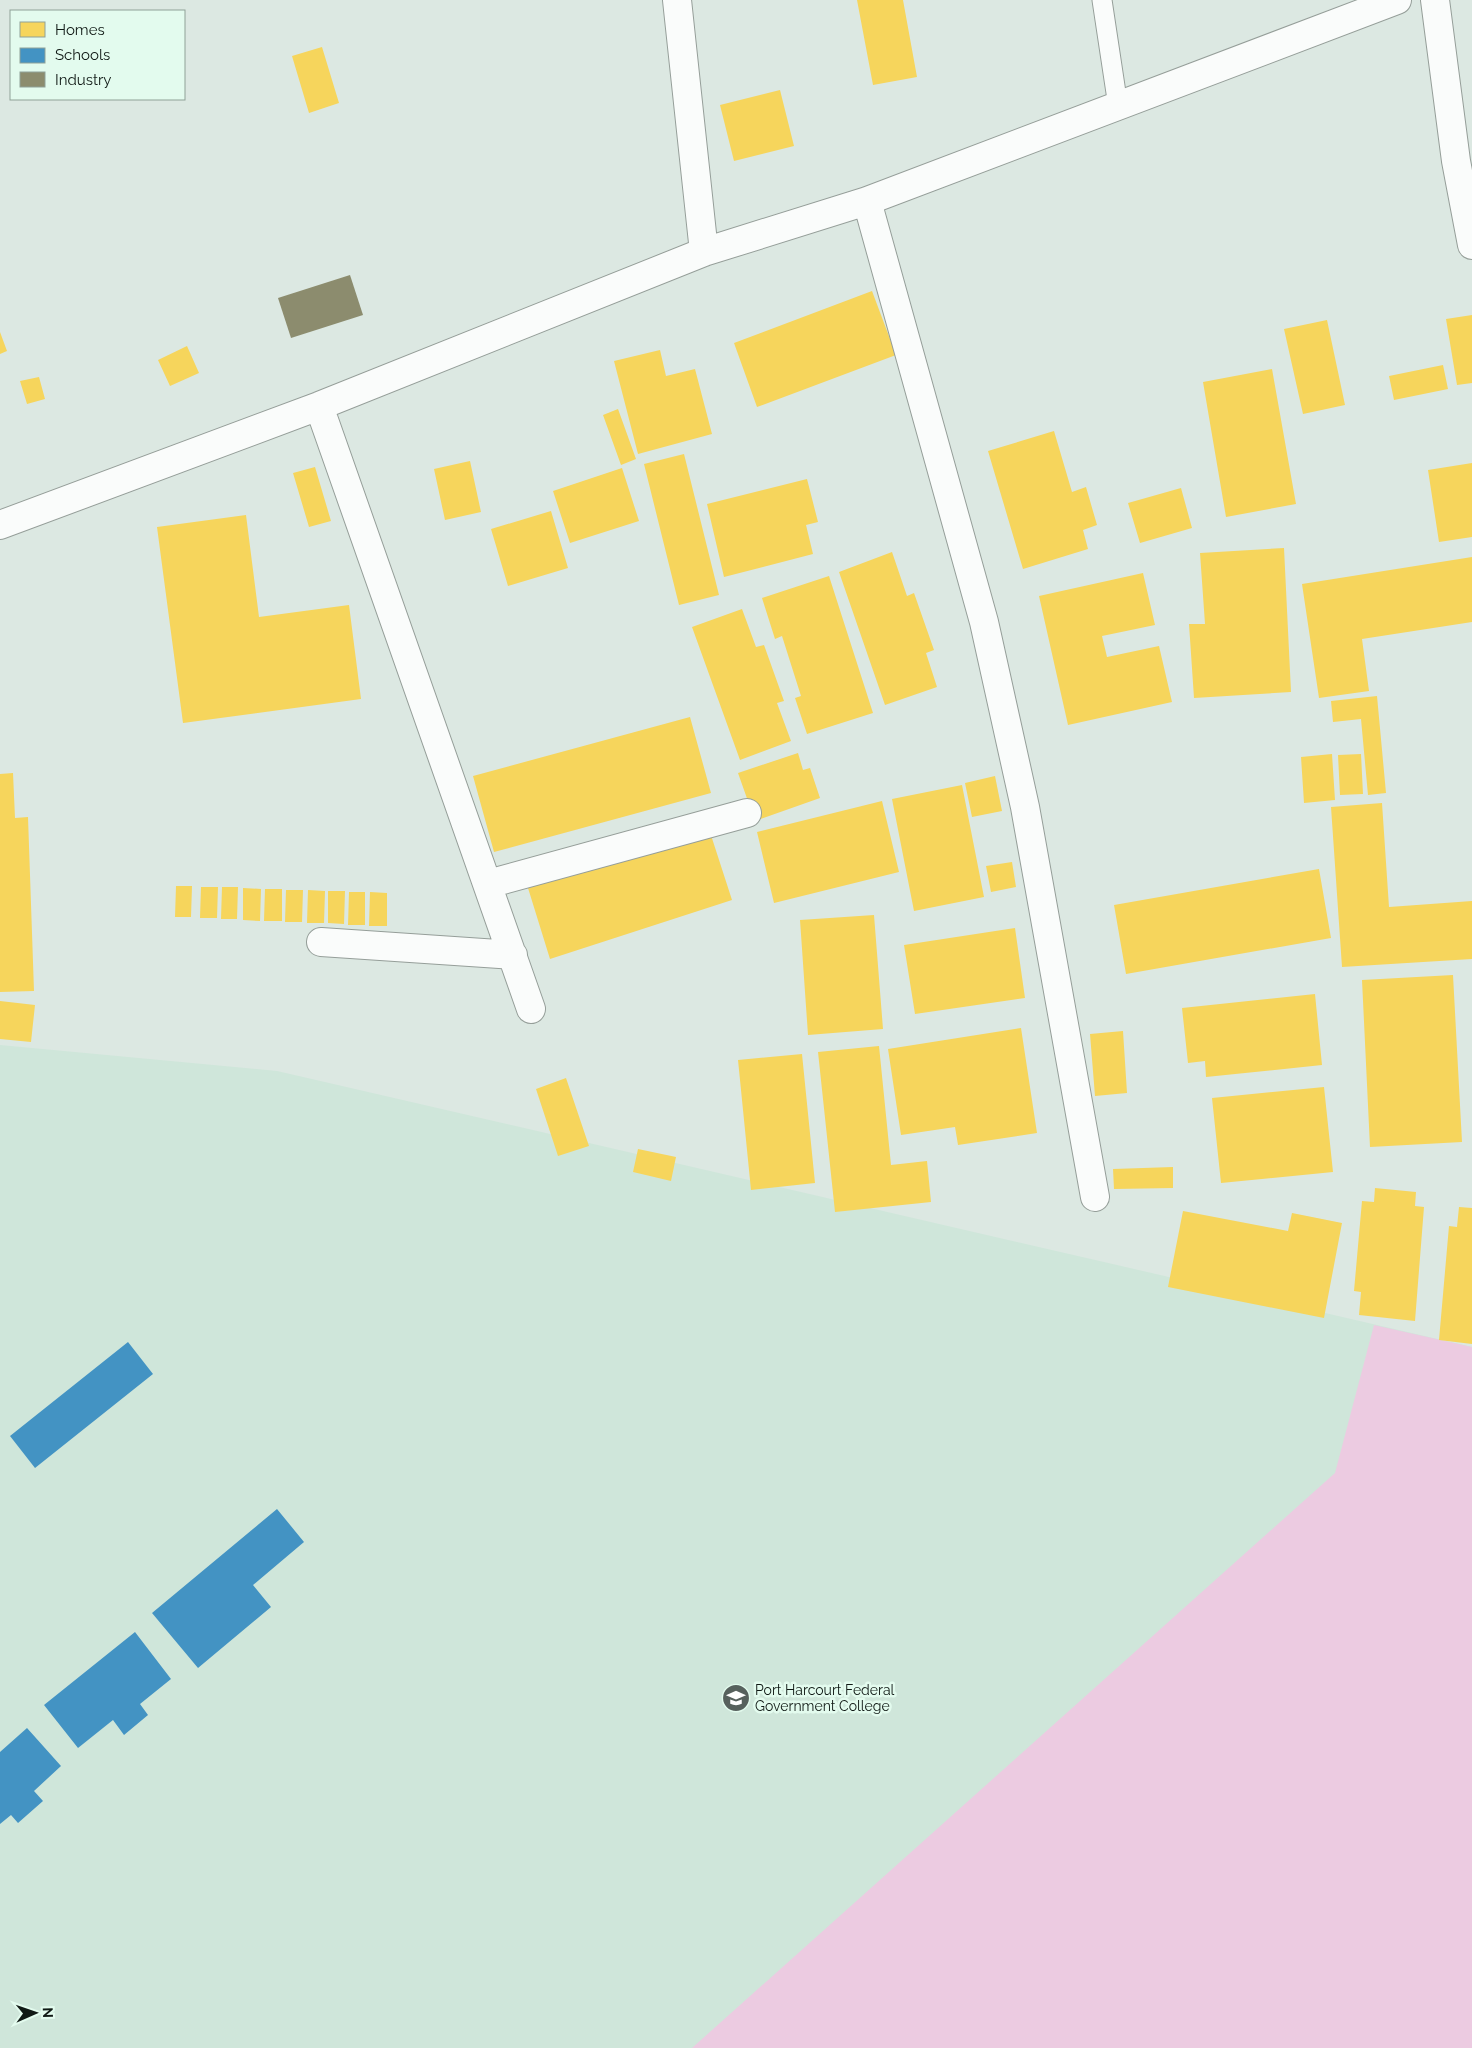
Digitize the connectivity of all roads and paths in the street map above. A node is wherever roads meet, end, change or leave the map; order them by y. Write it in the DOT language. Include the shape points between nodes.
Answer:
graph roads {
  1 [pos="677,0"];
  2 [pos="1102,0"];
  3 [pos="1397,0"];
  4 [pos="1435,0"];
  5 [pos="1118,106"];
  6 [pos="867,201"];
  7 [pos="1472,245"];
  8 [pos="704,252"];
  9 [pos="319,406"];
  10 [pos="0,525"];
  11 [pos="747,813"];
  12 [pos="488,884"];
  13 [pos="321,942"];
  14 [pos="513,955"];
  15 [pos="531,1008"];
  16 [pos="1095,1197"];
  1 -- 8 [label="street"];
  2 -- 5 [label="lane"];
  3 -- 5 [label="street"];
  4 -- 7 [label="street" via="1456,161"];
  5 -- 6 [label="street"];
  6 -- 8 [label="street"];
  6 -- 16 [label="street" via="984,622 1024,807"];
  8 -- 9 [label="street"];
  9 -- 10 [label="street"];
  9 -- 12 [label="street"];
  11 -- 12 [label="street"];
  12 -- 14 [label="street"];
  13 -- 14 [label="street"];
  14 -- 15 [label="street"];
}
